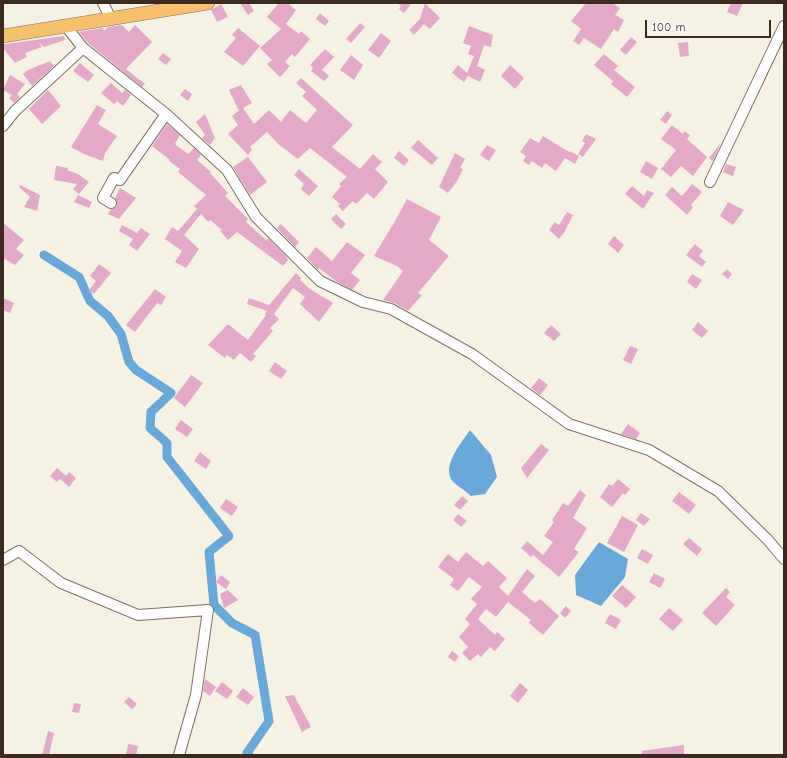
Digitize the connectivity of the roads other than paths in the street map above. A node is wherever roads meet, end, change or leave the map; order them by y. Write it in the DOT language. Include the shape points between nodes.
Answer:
graph roads {
  1 [pos="103,3"];
  2 [pos="208,3"];
  3 [pos="111,19"];
  4 [pos="65,25"];
  5 [pos="784,26"];
  6 [pos="3,36"];
  7 [pos="83,48"];
  8 [pos="166,114"];
  9 [pos="3,126"];
  10 [pos="710,182"];
  11 [pos="111,203"];
  12 [pos="784,559"];
  13 [pos="3,560"];
  14 [pos="179,755"];
  1 -- 3 [label="street"];
  2 -- 3 [label="main road"];
  3 -- 4 [label="main road"];
  4 -- 6 [label="main road"];
  4 -- 7 [label="street"];
  5 -- 10 [label="street"];
  7 -- 8 [label="street"];
  7 -- 9 [label="street" via="15,110"];
  8 -- 11 [label="street" via="120,180 114,178 103,198"];
  8 -- 12 [label="street" via="227,170 256,217 320,281 363,302 391,309 472,354 569,424 649,450 718,491"];
  13 -- 14 [label="street" via="19,551 61,583 138,615 208,610 196,694"];
}
